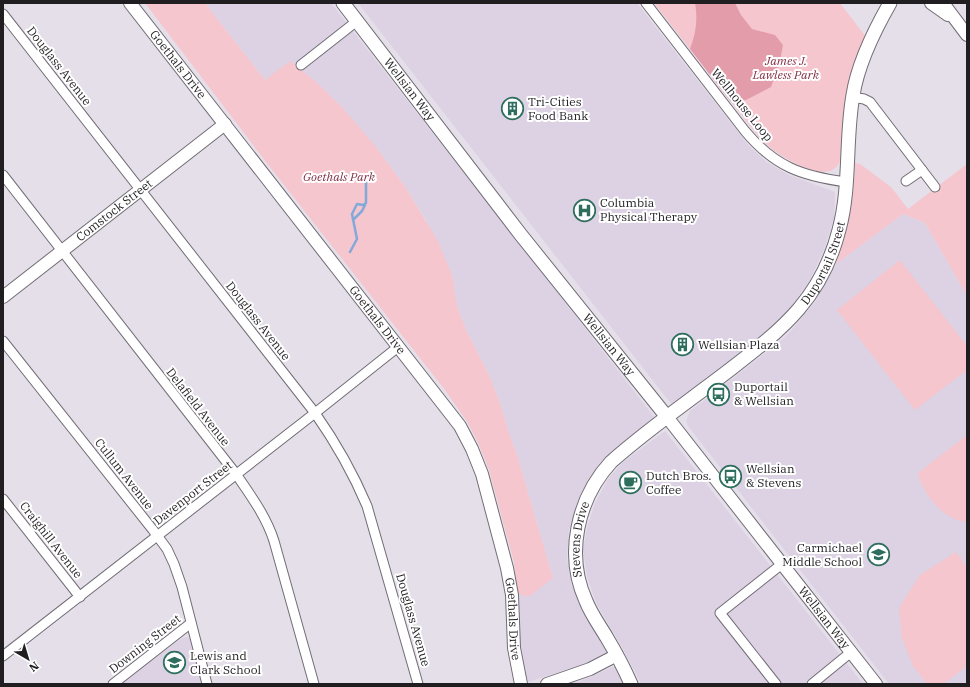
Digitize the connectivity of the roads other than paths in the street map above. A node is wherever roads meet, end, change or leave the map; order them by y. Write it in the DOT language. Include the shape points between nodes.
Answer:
graph roads {
  1 [pos="130,3"];
  2 [pos="343,3"];
  3 [pos="646,3"];
  4 [pos="890,3"];
  5 [pos="898,3"];
  6 [pos="931,3"];
  7 [pos="943,3"];
  8 [pos="3,14"];
  9 [pos="357,21"];
  10 [pos="959,25"];
  11 [pos="967,35"];
  12 [pos="869,45"];
  13 [pos="301,65"];
  14 [pos="852,97"];
  15 [pos="225,124"];
  16 [pos="922,170"];
  17 [pos="3,175"];
  18 [pos="846,182"];
  19 [pos="906,182"];
  20 [pos="935,187"];
  21 [pos="140,190"];
  22 [pos="62,251"];
  23 [pos="3,297"];
  24 [pos="3,341"];
  25 [pos="398,347"];
  26 [pos="315,413"];
  27 [pos="666,417"];
  28 [pos="236,474"];
  29 [pos="3,499"];
  30 [pos="158,536"];
  31 [pos="782,564"];
  32 [pos="80,597"];
  33 [pos="191,623"];
  34 [pos="850,653"];
  35 [pos="617,655"];
  36 [pos="3,656"];
  37 [pos="113,684"];
  38 [pos="207,684"];
  39 [pos="314,684"];
  40 [pos="418,684"];
  41 [pos="522,684"];
  42 [pos="547,684"];
  43 [pos="631,684"];
  44 [pos="776,684"];
  45 [pos="812,684"];
  46 [pos="876,684"];
  1 -- 15 [label="street, Goethals Drive"];
  2 -- 9 [label="main road, Wellsian Way"];
  3 -- 18 [label="street, Wellhouse Loop" via="762,150 799,172"];
  4 -- 12 [label="main road, Duportail Street"];
  5 -- 12 [label="main road, Duportail Street"];
  6 -- 10 [label="street"];
  7 -- 10 [label="street"];
  8 -- 21 [label="street, Douglass Avenue"];
  9 -- 13 [label="street"];
  9 -- 27 [label="main road, Wellsian Way" via="521,235"];
  10 -- 11 [label="street"];
  12 -- 14 [label="main road, Duportail Street" via="858,72"];
  14 -- 16 [label="street" via="870,102"];
  14 -- 18 [label="main road, Duportail Street"];
  15 -- 21 [label="street, Comstock Street"];
  15 -- 25 [label="street, Goethals Drive"];
  16 -- 19 [label="street"];
  16 -- 20 [label="street"];
  17 -- 22 [label="street, Delafield Avenue"];
  18 -- 27 [label="main road, Duportail Street" via="844,211 836,241 823,273 806,300 774,335"];
  21 -- 22 [label="street, Comstock Street"];
  21 -- 26 [label="street, Douglass Avenue"];
  22 -- 23 [label="street, Comstock Street"];
  22 -- 28 [label="street, Delafield Avenue"];
  24 -- 30 [label="street, Cullum Avenue"];
  25 -- 26 [label="street, Davenport Street"];
  25 -- 41 [label="street, Goethals Drive" via="460,426 478,463 510,583 514,648"];
  26 -- 28 [label="street, Davenport Street"];
  26 -- 40 [label="street, Douglass Avenue" via="340,451 367,506"];
  27 -- 31 [label="street, Wellsian Way"];
  27 -- 35 [label="main road, Stevens Drive" via="604,469 587,498 578,522 575,555 580,585 586,601"];
  28 -- 30 [label="street, Davenport Street"];
  28 -- 39 [label="street, Delafield Avenue" via="270,528"];
  29 -- 32 [label="street, Craighill Avenue"];
  30 -- 32 [label="street, Davenport Street"];
  30 -- 33 [label="street, Cullum Avenue" via="174,564"];
  31 -- 34 [label="street, Wellsian Way"];
  31 -- 44 [label="street" via="720,613"];
  32 -- 36 [label="street, Davenport Street"];
  33 -- 37 [label="street, Downing Street"];
  33 -- 38 [label="street, Cullum Avenue"];
  34 -- 45 [label="street"];
  34 -- 46 [label="street, Wellsian Way"];
  35 -- 42 [label="street" via="590,669"];
  35 -- 43 [label="main road, Stevens Drive"];
}
